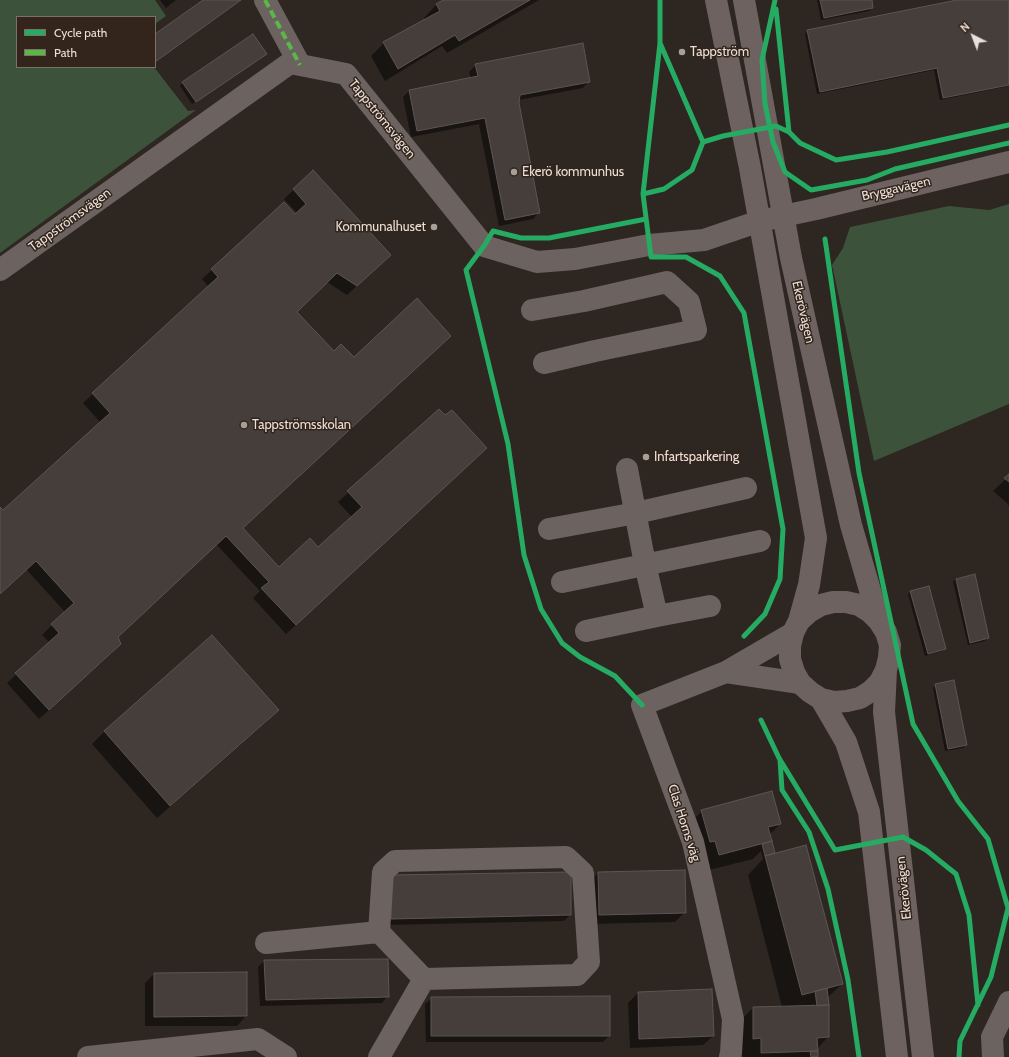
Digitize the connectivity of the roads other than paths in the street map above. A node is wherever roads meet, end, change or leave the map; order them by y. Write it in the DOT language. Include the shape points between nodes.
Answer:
graph roads {
  1 [pos="265,0"];
  2 [pos="716,0"];
  3 [pos="744,0"];
  4 [pos="300,65"];
  5 [pos="1009,162"];
  6 [pos="783,216"];
  7 [pos="760,221"];
  8 [pos="0,270"];
  9 [pos="532,310"];
  10 [pos="544,363"];
  11 [pos="627,469"];
  12 [pos="746,488"];
  13 [pos="636,513"];
  14 [pos="549,529"];
  15 [pos="760,541"];
  16 [pos="645,564"];
  17 [pos="562,582"];
  18 [pos="710,606"];
  19 [pos="657,616"];
  20 [pos="879,621"];
  21 [pos="796,627"];
  22 [pos="586,631"];
  23 [pos="886,670"];
  24 [pos="726,672"];
  25 [pos="800,683"];
  26 [pos="821,699"];
  27 [pos="379,932"];
  28 [pos="266,943"];
  29 [pos="424,979"];
  30 [pos="1009,1002"];
  31 [pos="88,1057"];
  32 [pos="286,1057"];
  33 [pos="378,1057"];
  34 [pos="730,1057"];
  35 [pos="897,1057"];
  36 [pos="923,1057"];
  37 [pos="993,1057"];
  1 -- 4 [label="street"];
  2 -- 7 [label="main road, Ekerövägen"];
  3 -- 6 [label="main road, Ekerövägen"];
  4 -- 7 [label="street, Tappströmsvägen" via="346,74 484,246 537,262 575,259 649,245 704,240"];
  4 -- 8 [label="street, Tappströmsvägen" via="290,63"];
  5 -- 6 [label="main road, Bryggavägen"];
  6 -- 7 [label="main road, Bryggavägen"];
  6 -- 20 [label="main road, Ekerövägen" via="851,525"];
  7 -- 21 [label="main road, Ekerövägen" via="816,538 809,585"];
  9 -- 10 [label="street" via="667,282 688,302 696,330"];
  11 -- 13 [label="street"];
  12 -- 13 [label="street"];
  13 -- 14 [label="street"];
  13 -- 16 [label="street"];
  15 -- 16 [label="street"];
  16 -- 17 [label="street"];
  16 -- 19 [label="street"];
  18 -- 19 [label="street"];
  19 -- 22 [label="street"];
  20 -- 21 [label="main road, Ekerövägen" via="859,605 833,602 809,612"];
  20 -- 23 [label="main road, Ekerövägen" via="890,645 890,658"];
  21 -- 24 [label="street, Clas Horns väg"];
  21 -- 25 [label="main road, Ekerövägen" via="790,646 790,659"];
  23 -- 26 [label="main road, Ekerövägen" via="880,682 860,698 834,702"];
  23 -- 36 [label="main road, Ekerövägen" via="884,712"];
  24 -- 25 [label="street, Clas Horns väg"];
  24 -- 34 [label="street, Clas Horns väg" via="642,705 693,842 733,1019"];
  25 -- 26 [label="main road, Ekerövägen"];
  26 -- 35 [label="main road, Ekerövägen" via="846,742 869,812"];
  27 -- 28 [label="street"];
  27 -- 29 [label="street"];
  27 -- 29 [label="street" via="383,872 395,861 566,857 582,873 589,962 577,975"];
  29 -- 33 [label="street"];
  30 -- 37 [label="street" via="992,1037"];
  31 -- 32 [label="street" via="258,1039"];
}
